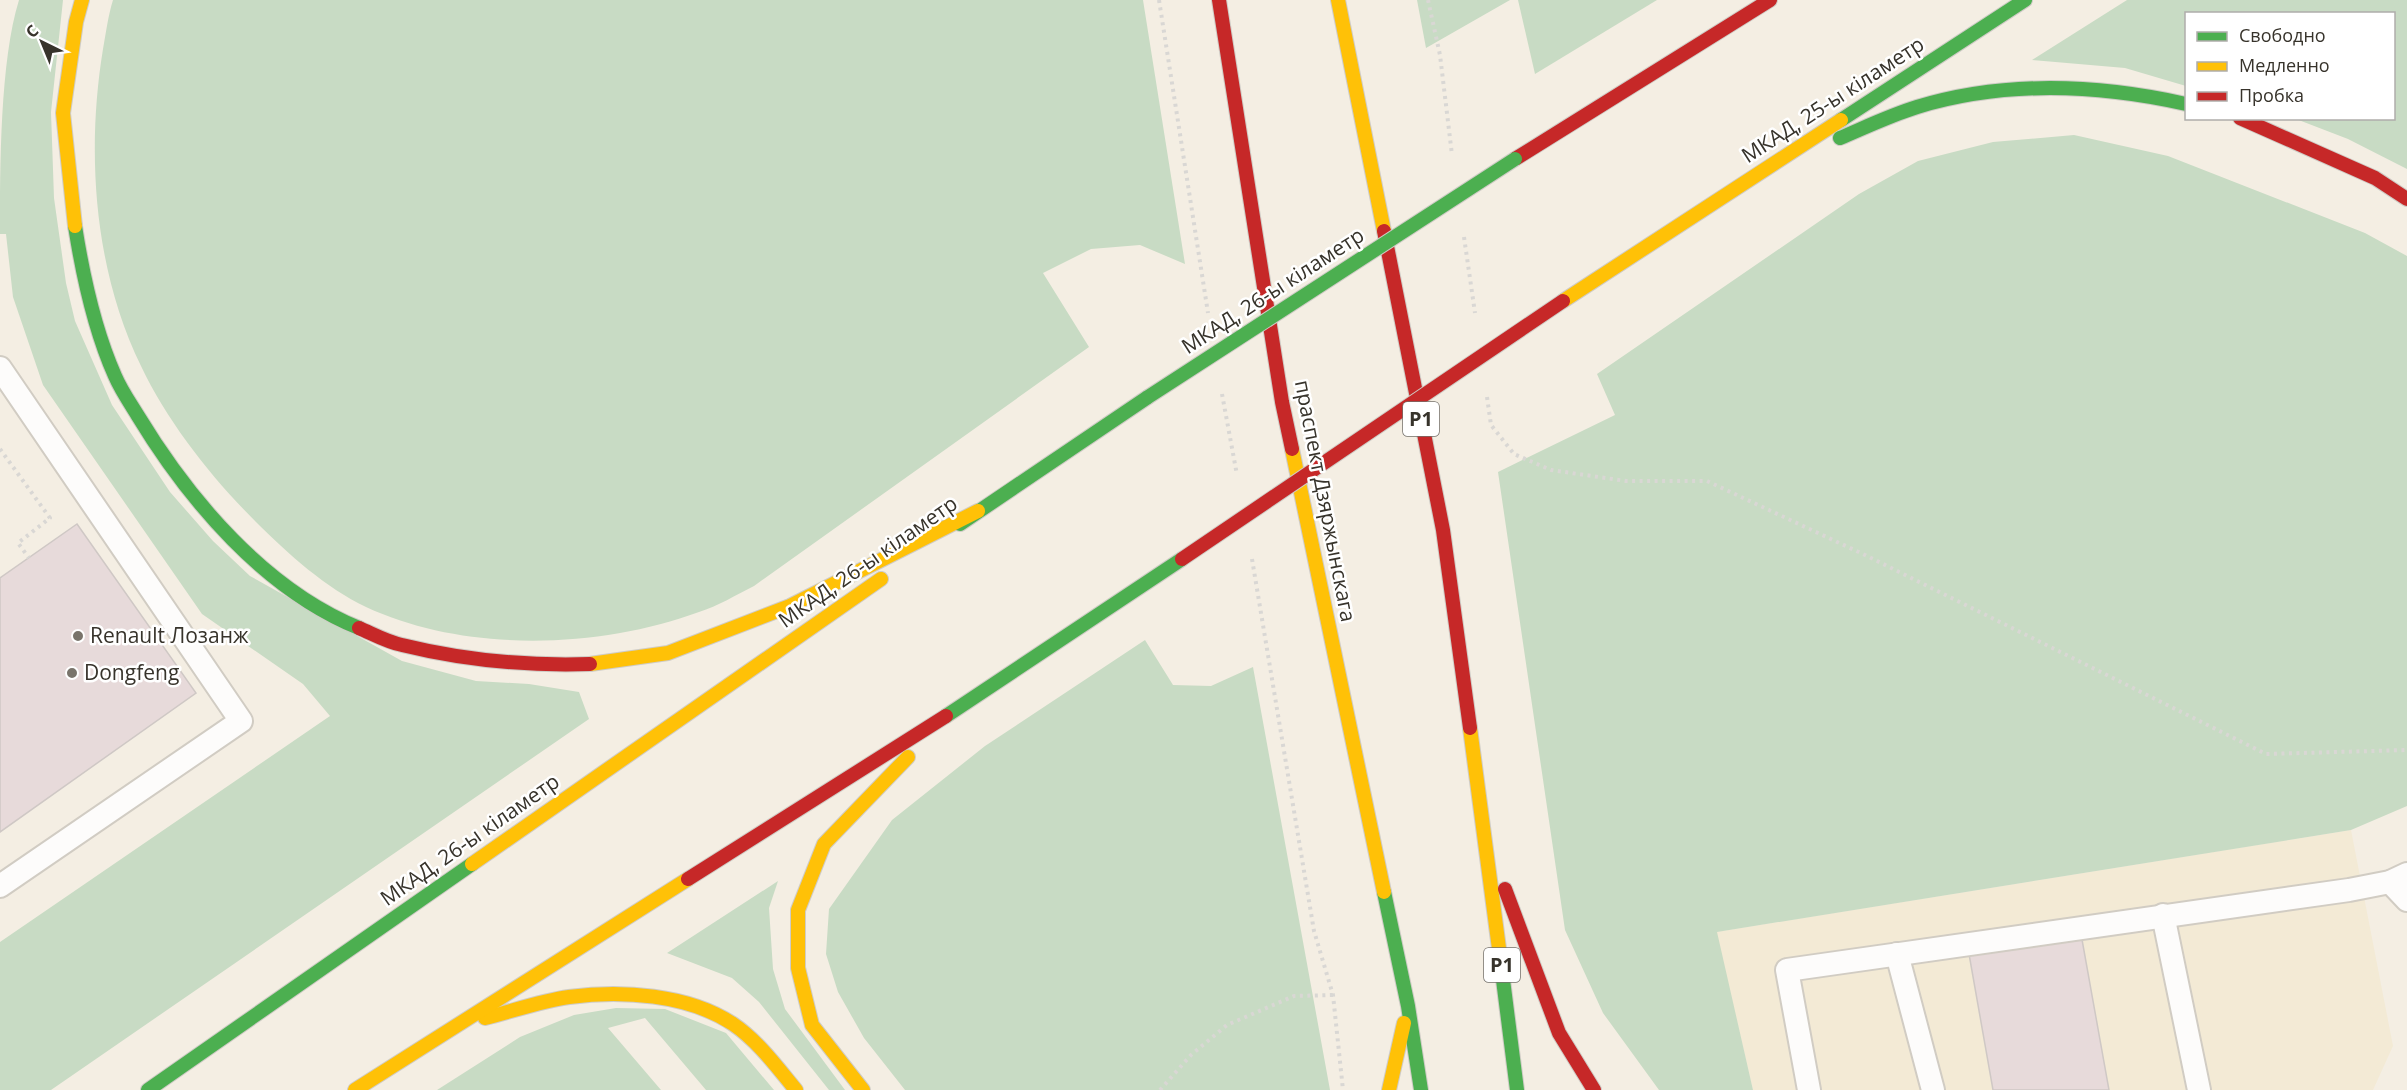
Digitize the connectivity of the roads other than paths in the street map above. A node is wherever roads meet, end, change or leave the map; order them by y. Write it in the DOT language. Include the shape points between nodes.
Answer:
graph roads {
  1 [pos="82,0"];
  2 [pos="1219,0"];
  3 [pos="1338,0"];
  4 [pos="1770,0"];
  5 [pos="2025,0"];
  6 [pos="2185,104"];
  7 [pos="2244,120"];
  8 [pos="1771,165"];
  9 [pos="2407,199"];
  10 [pos="0,368"];
  11 [pos="978,511"];
  12 [pos="954,711"];
  13 [pos="1486,840"];
  14 [pos="2398,878"];
  15 [pos="0,886"];
  16 [pos="2407,900"];
  17 [pos="2163,915"];
  18 [pos="1897,954"];
  19 [pos="1408,1006"];
  20 [pos="457,1025"];
  21 [pos="148,1090"];
  22 [pos="355,1090"];
  23 [pos="796,1090"];
  24 [pos="863,1090"];
  25 [pos="1389,1090"];
  26 [pos="1421,1090"];
  27 [pos="1517,1090"];
  28 [pos="1594,1090"];
  29 [pos="1809,1090"];
  30 [pos="1934,1090"];
  31 [pos="2199,1090"];
  1 -- 11 [label="highway" via="63,113 72,211 84,284 115,377 160,452 218,522 268,572 334,618 400,645 463,656 542,666 605,664 668,653 790,606"];
  2 -- 19 [label="highway, праспект Дзяржынскага" via="1282,402"];
  3 -- 13 [label="highway, Р1" via="1443,530"];
  4 -- 11 [label="highway, МКАД, 26-ы кіламетр, bridge" via="1515,159"];
  5 -- 8 [label="highway, МКАД, 25-ы кіламетр"];
  6 -- 8 [label="highway" via="2093,87 1976,92 1922,105"];
  7 -- 9 [label="highway" via="2375,178"];
  8 -- 12 [label="highway, МКАД, 25-ы кіламетр, bridge"];
  10 -- 15 [label="lane" via="241,721"];
  11 -- 21 [label="highway, МКАД, 26-ы кіламетр"];
  12 -- 20 [label="highway"];
  12 -- 24 [label="highway" via="824,844 798,910 798,968 812,1025"];
  13 -- 27 [label="highway, Р1"];
  13 -- 28 [label="highway" via="1559,1033"];
  14 -- 16 [label="lane"];
  14 -- 17 [label="lane" via="2349,890"];
  17 -- 18 [label="lane"];
  17 -- 31 [label="lane"];
  18 -- 29 [label="lane" via="1787,970"];
  18 -- 30 [label="lane"];
  19 -- 25 [label="highway"];
  19 -- 26 [label="highway, праспект Дзяржынскага"];
  20 -- 22 [label="highway"];
  20 -- 23 [label="highway" via="570,997 639,996 691,1004 732,1024"];
}
